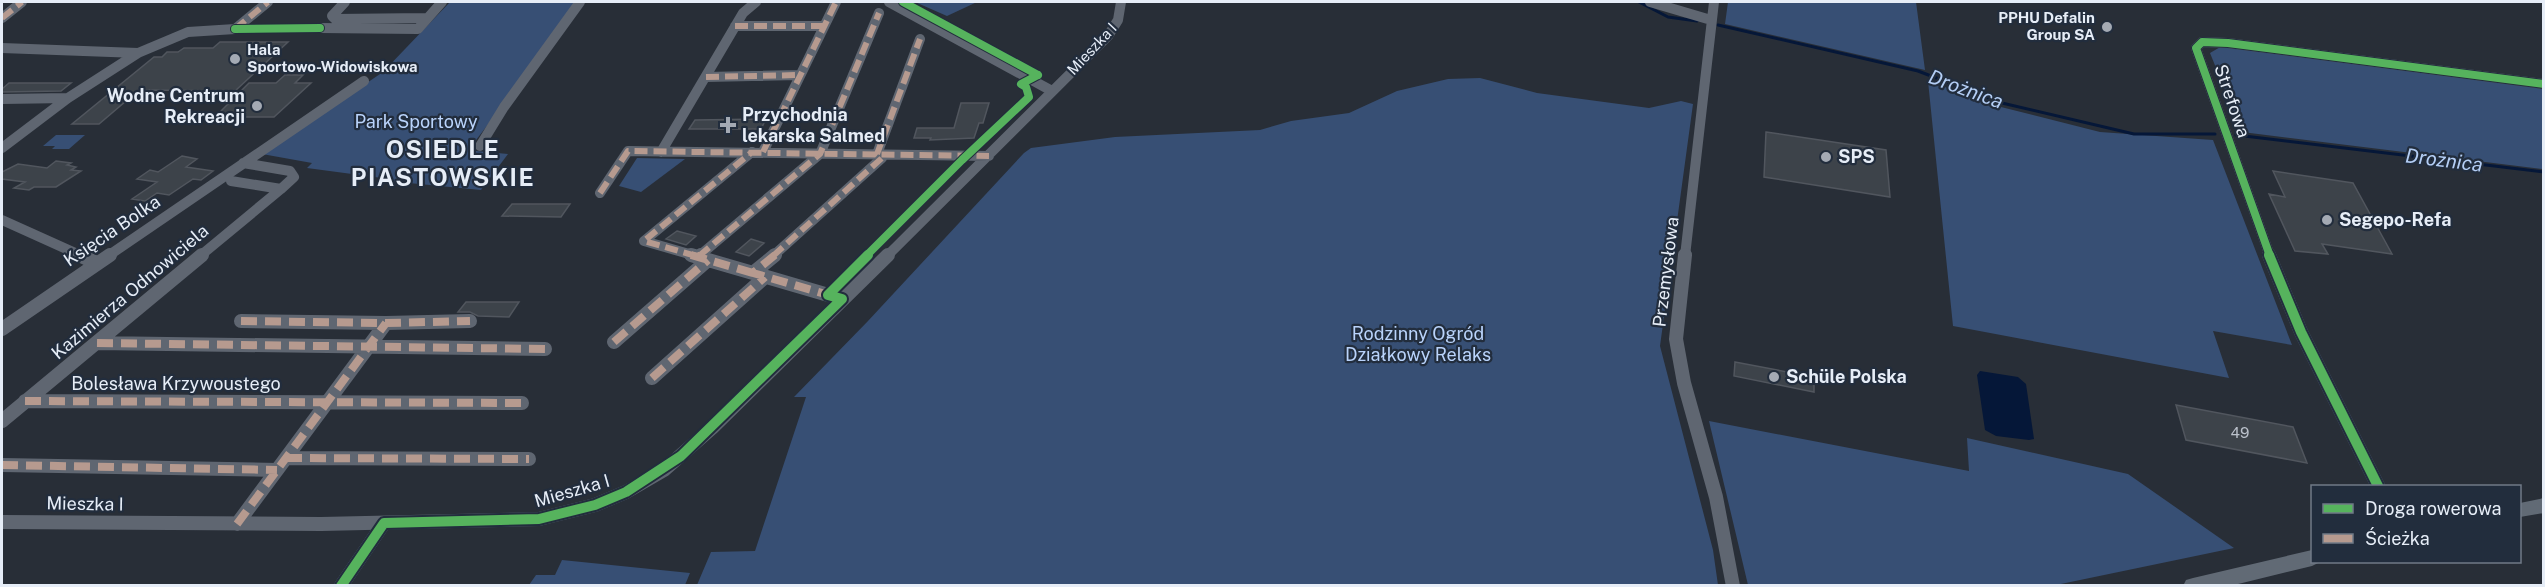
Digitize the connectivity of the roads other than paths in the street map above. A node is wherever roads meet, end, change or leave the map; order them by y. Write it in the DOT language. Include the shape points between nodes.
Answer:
graph roads {
  1 [pos="22,2"];
  2 [pos="268,2"];
  3 [pos="345,2"];
  4 [pos="442,2"];
  5 [pos="580,2"];
  6 [pos="756,2"];
  7 [pos="836,2"];
  8 [pos="889,2"];
  9 [pos="1121,2"];
  10 [pos="1650,2"];
  11 [pos="1713,2"];
  12 [pos="879,13"];
  13 [pos="2,18"];
  14 [pos="427,18"];
  15 [pos="1711,20"];
  16 [pos="735,26"];
  17 [pos="824,26"];
  18 [pos="320,28"];
  19 [pos="920,39"];
  20 [pos="2,48"];
  21 [pos="138,53"];
  22 [pos="800,75"];
  23 [pos="706,77"];
  24 [pos="363,81"];
  25 [pos="2544,84"];
  26 [pos="1052,91"];
  27 [pos="68,98"];
  28 [pos="2,99"];
  29 [pos="480,146"];
  30 [pos="2,148"];
  31 [pos="661,152"];
  32 [pos="758,152"];
  33 [pos="819,153"];
  34 [pos="877,154"];
  35 [pos="989,156"];
  36 [pos="243,164"];
  37 [pos="231,181"];
  38 [pos="281,189"];
  39 [pos="600,194"];
  40 [pos="2,220"];
  41 [pos="703,258"];
  42 [pos="97,263"];
  43 [pos="759,275"];
  44 [pos="842,299"];
  45 [pos="241,321"];
  46 [pos="470,321"];
  47 [pos="386,323"];
  48 [pos="2,329"];
  49 [pos="614,342"];
  50 [pos="97,343"];
  51 [pos="368,347"];
  52 [pos="545,349"];
  53 [pos="652,378"];
  54 [pos="25,401"];
  55 [pos="522,403"];
  56 [pos="326,404"];
  57 [pos="2,421"];
  58 [pos="286,458"];
  59 [pos="529,459"];
  60 [pos="2,465"];
  61 [pos="277,470"];
  62 [pos="2378,485"];
  63 [pos="2544,505"];
  64 [pos="2521,510"];
  65 [pos="2,522"];
  66 [pos="384,523"];
  67 [pos="237,524"];
  68 [pos="2311,558"];
  69 [pos="341,585"];
  70 [pos="1733,585"];
  71 [pos="2193,585"];
  1 -- 13 [label="street"];
  2 -- 21 [label="street" via="235,29 188,32"];
  3 -- 14 [label="street" via="334,12 335,19"];
  4 -- 14 [label="street"];
  5 -- 29 [label="street"];
  6 -- 16 [label="street"];
  7 -- 17 [label="street"];
  8 -- 26 [label="street, Mieszka I"];
  9 -- 26 [label="street, Mieszka I" via="1118,24"];
  10 -- 15 [label="street"];
  11 -- 15 [label="street, Przemysłowa"];
  12 -- 33 [label="street"];
  14 -- 18 [label="street" via="418,29"];
  15 -- 70 [label="street, Przemysłowa" via="1676,339 1684,383 1716,497"];
  16 -- 17 [label="street"];
  16 -- 23 [label="street"];
  17 -- 22 [label="street"];
  19 -- 34 [label="street"];
  20 -- 21 [label="street"];
  21 -- 27 [label="street"];
  22 -- 23 [label="street"];
  22 -- 32 [label="street"];
  23 -- 31 [label="street"];
  24 -- 36 [label="street, Księcia Bolka"];
  25 -- 62 [label="street, Strefowa" via="2228,43 2202,42 2196,48 2274,268 2301,332"];
  26 -- 35 [label="street, Mieszka I"];
  27 -- 28 [label="street"];
  27 -- 30 [label="street"];
  31 -- 32 [label="street"];
  31 -- 39 [label="street" via="628,151"];
  32 -- 33 [label="street"];
  32 -- 41 [label="street" via="644,241"];
  33 -- 34 [label="street"];
  33 -- 41 [label="street"];
  34 -- 35 [label="street"];
  34 -- 43 [label="street" via="882,158 879,162"];
  35 -- 44 [label="street, Mieszka I"];
  36 -- 38 [label="street" via="290,171 294,174 291,181"];
  36 -- 42 [label="street, Księcia Bolka"];
  37 -- 38 [label="street"];
  38 -- 50 [label="street, Kazimierza Odnowiciela"];
  40 -- 42 [label="street"];
  41 -- 43 [label="street"];
  41 -- 49 [label="street"];
  42 -- 48 [label="street, Księcia Bolka"];
  43 -- 44 [label="street"];
  43 -- 53 [label="street"];
  44 -- 66 [label="street, Mieszka I" via="681,456 626,492 595,506 539,519"];
  45 -- 47 [label="street"];
  46 -- 47 [label="street"];
  47 -- 51 [label="street"];
  50 -- 51 [label="street"];
  50 -- 54 [label="street, Kazimierza Odnowiciela"];
  51 -- 52 [label="street"];
  51 -- 56 [label="street"];
  54 -- 56 [label="street, Bolesława Krzywoustego"];
  54 -- 57 [label="street, Kazimierza Odnowiciela"];
  55 -- 56 [label="street, Bolesława Krzywoustego"];
  56 -- 58 [label="street"];
  58 -- 59 [label="street"];
  58 -- 61 [label="street"];
  60 -- 61 [label="street"];
  61 -- 67 [label="street"];
  63 -- 64 [label="main road"];
  65 -- 67 [label="street, Mieszka I"];
  66 -- 67 [label="street, Mieszka I"];
  66 -- 69 [label="street"];
  68 -- 71 [label="main road"];
}
